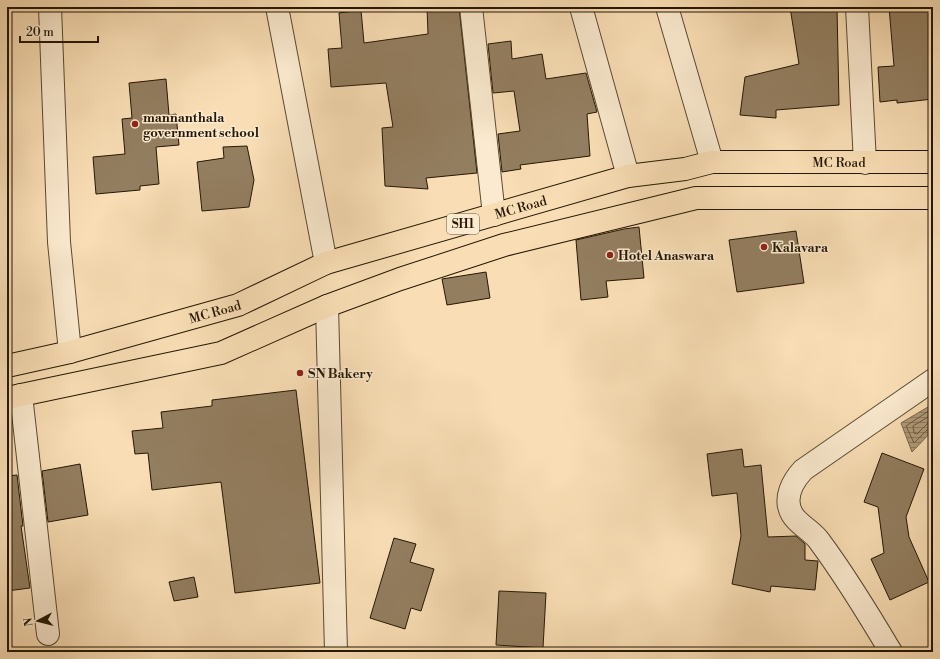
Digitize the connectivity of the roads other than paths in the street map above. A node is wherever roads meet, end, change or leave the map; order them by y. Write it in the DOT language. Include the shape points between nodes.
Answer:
graph roads {
  1 [pos="50,7"];
  2 [pos="277,7"];
  3 [pos="471,7"];
  4 [pos="581,7"];
  5 [pos="667,7"];
  6 [pos="857,7"];
  7 [pos="712,162"];
  8 [pos="865,162"];
  9 [pos="933,162"];
  10 [pos="628,176"];
  11 [pos="933,198"];
  12 [pos="494,215"];
  13 [pos="504,245"];
  14 [pos="326,263"];
  15 [pos="327,306"];
  16 [pos="70,352"];
  17 [pos="7,366"];
  18 [pos="933,380"];
  19 [pos="14,397"];
  20 [pos="48,634"];
  21 [pos="336,652"];
  22 [pos="892,652"];
  1 -- 16 [label="street" via="59,242"];
  2 -- 14 [label="street"];
  3 -- 12 [label="street"];
  4 -- 10 [label="street"];
  5 -- 7 [label="street"];
  6 -- 8 [label="street"];
  7 -- 8 [label="main road, MC Road / SH1"];
  7 -- 10 [label="main road, MC Road / SH1" via="685,169"];
  8 -- 9 [label="main road, MC Road / SH1"];
  10 -- 12 [label="main road, MC Road / SH1"];
  11 -- 13 [label="main road, SH1" via="696,198"];
  12 -- 13 [label="main road"];
  12 -- 14 [label="main road, MC Road / SH1"];
  13 -- 15 [label="main road, SH1"];
  14 -- 16 [label="main road, MC Road / SH1" via="238,305"];
  15 -- 19 [label="main road, SH1" via="221,353"];
  15 -- 21 [label="street"];
  16 -- 17 [label="main road, MC Road / SH1"];
  18 -- 22 [label="street" via="803,470 794,480 789,493 792,514 819,540"];
  19 -- 20 [label="street"];
}
